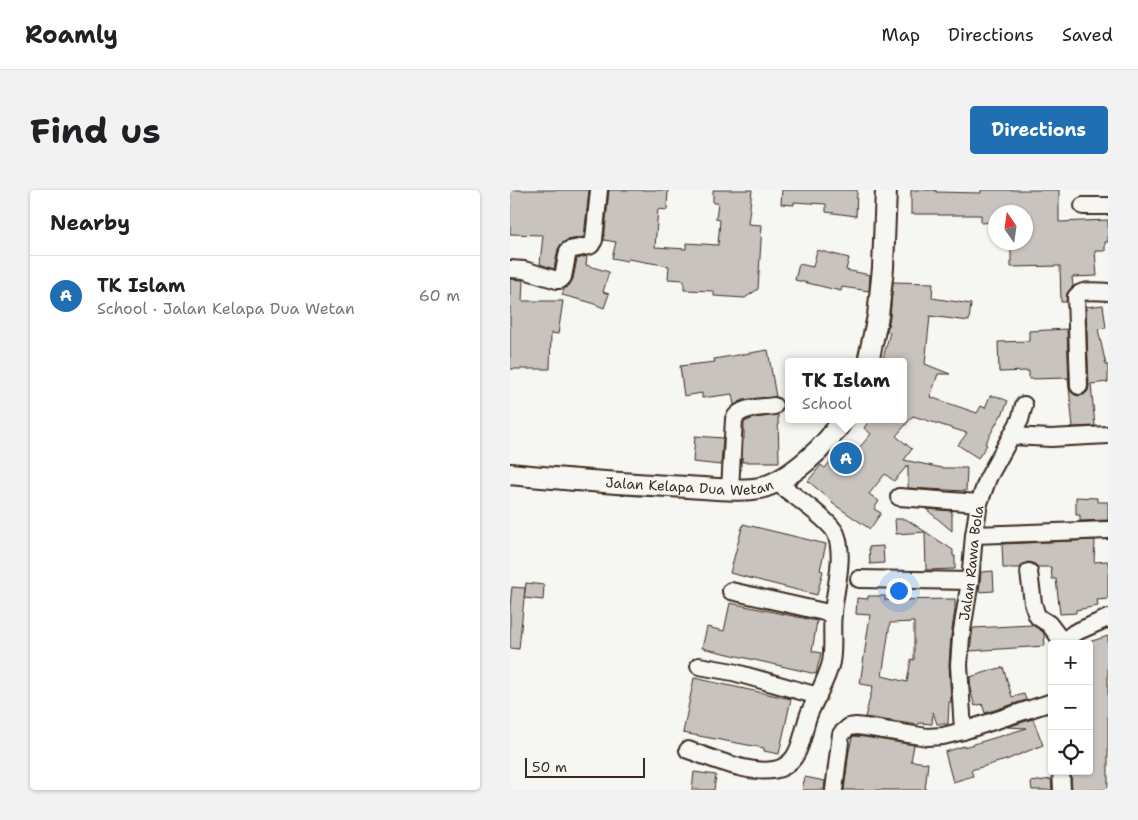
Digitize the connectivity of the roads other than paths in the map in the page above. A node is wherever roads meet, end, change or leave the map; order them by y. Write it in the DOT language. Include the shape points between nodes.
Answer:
graph roads {
  1 [pos="599,190"];
  2 [pos="886,190"];
  3 [pos="1083,206"];
  4 [pos="1108,206"];
  5 [pos="510,269"];
  6 [pos="1108,292"];
  7 [pos="869,358"];
  8 [pos="1078,386"];
  9 [pos="1024,405"];
  10 [pos="774,406"];
  11 [pos="840,423"];
  12 [pos="1108,435"];
  13 [pos="1012,436"];
  14 [pos="510,474"];
  15 [pos="776,482"];
  16 [pos="730,489"];
  17 [pos="900,497"];
  18 [pos="979,503"];
  19 [pos="1108,530"];
  20 [pos="974,535"];
  21 [pos="1029,572"];
  22 [pos="859,579"];
  23 [pos="970,581"];
  24 [pos="731,591"];
  25 [pos="833,614"];
  26 [pos="1108,618"];
  27 [pos="1060,640"];
  28 [pos="1064,640"];
  29 [pos="699,666"];
  30 [pos="818,696"];
  31 [pos="1048,703"];
  32 [pos="963,731"];
  33 [pos="688,750"];
  34 [pos="1061,775"];
  35 [pos="834,790"];
  36 [pos="1062,790"];
  1 -- 5 [label="street" via="594,240 589,246 568,251 560,280"];
  2 -- 7 [label="street" via="882,278"];
  3 -- 4 [label="street"];
  6 -- 8 [label="street" via="1082,292 1076,297"];
  9 -- 13 [label="street, Jalan Rawa Bola"];
  10 -- 16 [label="street" via="744,410 736,416"];
  11 -- 15 [label="street, Jalan Kelapa Dua Wetan" via="810,458"];
  12 -- 13 [label="street"];
  13 -- 18 [label="street, Jalan Rawa Bola" via="988,478"];
  14 -- 16 [label="street, Jalan Kelapa Dua Wetan"];
  15 -- 16 [label="street, Jalan Kelapa Dua Wetan" via="759,488"];
  15 -- 25 [label="street" via="828,523 836,534 839,559"];
  17 -- 18 [label="street"];
  18 -- 20 [label="street, Jalan Rawa Bola"];
  19 -- 20 [label="street"];
  20 -- 23 [label="street, Jalan Rawa Bola"];
  21 -- 27 [label="street" via="1037,615 1050,624"];
  22 -- 23 [label="street"];
  23 -- 32 [label="street, Jalan Rawa Bola" via="959,665"];
  24 -- 25 [label="street"];
  25 -- 30 [label="street" via="831,660"];
  26 -- 28 [label="street" via="1074,632"];
  29 -- 30 [label="street"];
  30 -- 33 [label="street" via="797,753 783,767 754,770"];
  31 -- 32 [label="street"];
  32 -- 35 [label="street" via="927,737 849,727 841,734"];
  34 -- 36 [label="street"];
}
